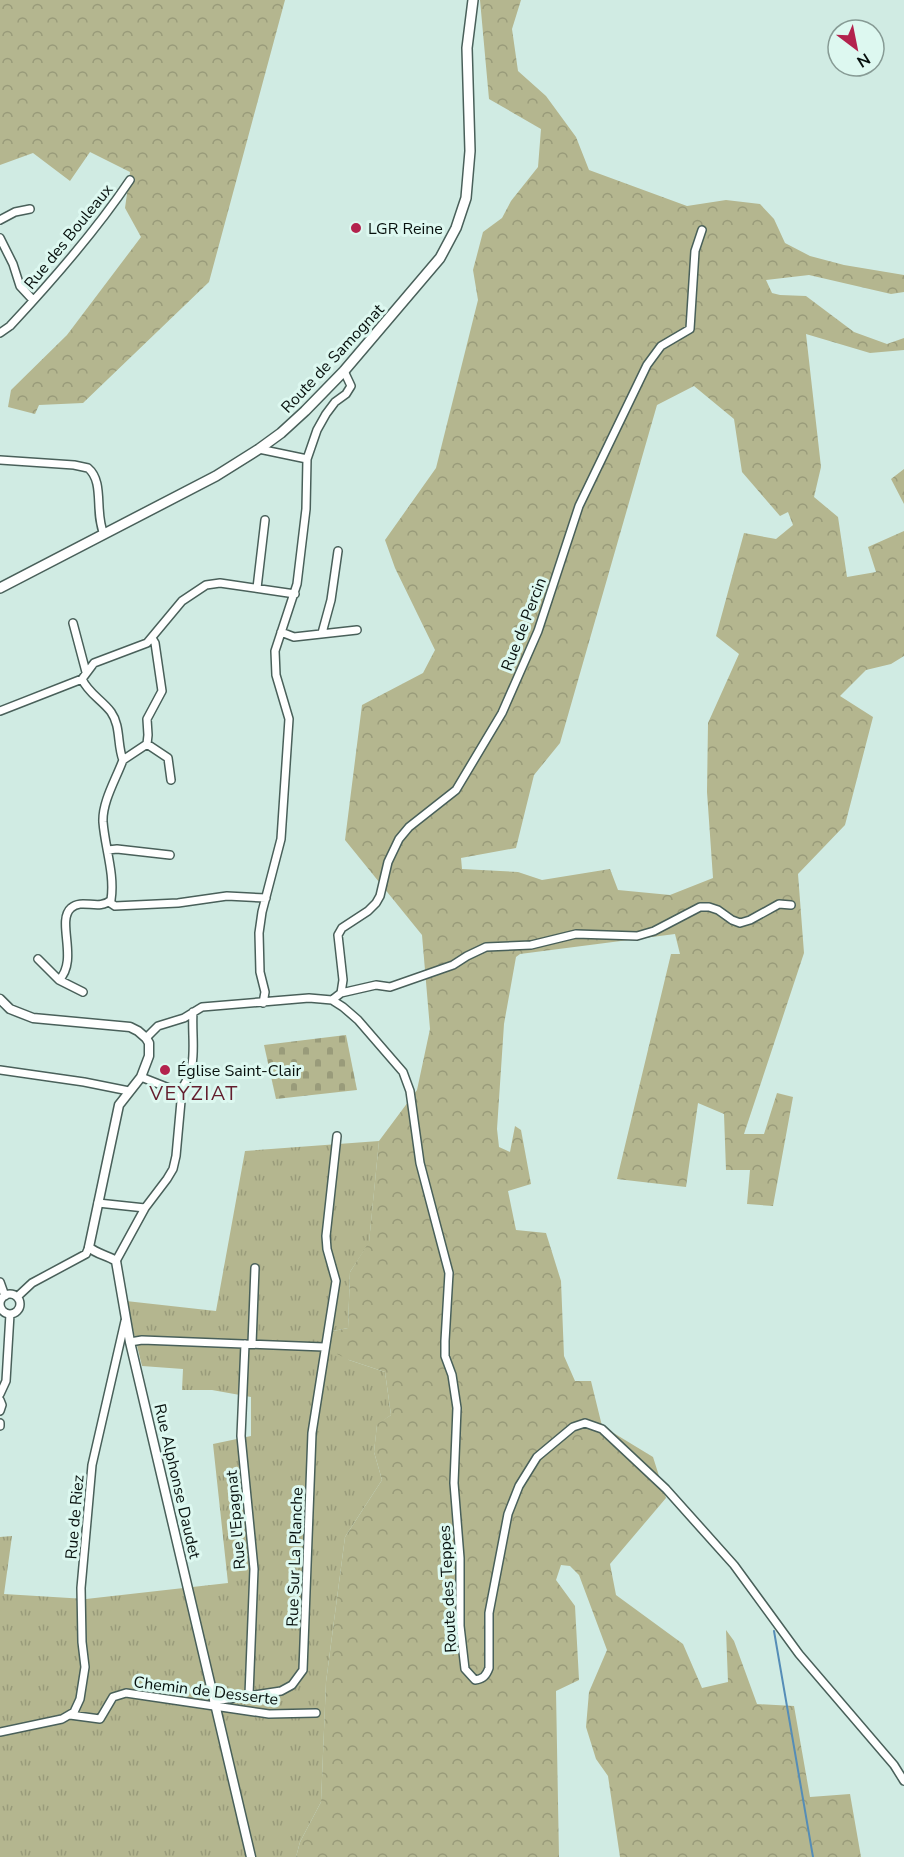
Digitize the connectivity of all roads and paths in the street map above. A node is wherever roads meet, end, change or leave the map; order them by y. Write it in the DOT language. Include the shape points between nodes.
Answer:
graph roads {
  1 [pos="473,0"];
  2 [pos="130,180"];
  3 [pos="30,209"];
  4 [pos="0,220"];
  5 [pos="702,230"];
  6 [pos="0,238"];
  7 [pos="33,300"];
  8 [pos="0,333"];
  9 [pos="344,371"];
  10 [pos="259,449"];
  11 [pos="307,459"];
  12 [pos="2,462"];
  13 [pos="266,520"];
  14 [pos="104,534"];
  15 [pos="338,551"];
  16 [pos="0,588"];
  17 [pos="257,588"];
  18 [pos="295,594"];
  19 [pos="73,623"];
  20 [pos="357,630"];
  21 [pos="280,632"];
  22 [pos="322,633"];
  23 [pos="152,638"];
  24 [pos="86,672"];
  25 [pos="82,679"];
  26 [pos="0,711"];
  27 [pos="147,744"];
  28 [pos="123,760"];
  29 [pos="171,780"];
  30 [pos="108,850"];
  31 [pos="170,855"];
  32 [pos="266,898"];
  33 [pos="109,902"];
  34 [pos="791,905"];
  35 [pos="38,959"];
  36 [pos="59,980"];
  37 [pos="83,992"];
  38 [pos="340,993"];
  39 [pos="0,999"];
  40 [pos="332,1000"];
  41 [pos="263,1003"];
  42 [pos="193,1012"];
  43 [pos="146,1038"];
  44 [pos="0,1070"];
  45 [pos="141,1077"];
  46 [pos="129,1091"];
  47 [pos="179,1092"];
  48 [pos="337,1136"];
  49 [pos="98,1203"];
  50 [pos="145,1208"];
  51 [pos="89,1247"];
  52 [pos="116,1261"];
  53 [pos="255,1268"];
  54 [pos="0,1282"];
  55 [pos="4,1296"];
  56 [pos="17,1297"];
  57 [pos="10,1314"];
  58 [pos="125,1320"];
  59 [pos="130,1342"];
  60 [pos="248,1344"];
  61 [pos="324,1347"];
  62 [pos="0,1394"];
  63 [pos="0,1400"];
  64 [pos="0,1411"];
  65 [pos="249,1695"];
  66 [pos="215,1705"];
  67 [pos="316,1713"];
  68 [pos="70,1715"];
  69 [pos="0,1732"];
  70 [pos="904,1781"];
  71 [pos="251,1857"];
  1 -- 9 [label="main road, Route de Samognat" via="467,48 470,151 466,198 456,228 440,258"];
  2 -- 7 [label="street, Rue des Bouleaux" via="109,212"];
  3 -- 4 [label="street"];
  5 -- 38 [label="street, Rue de Percin" via="695,251 690,329 661,346 647,365 579,506 538,631 502,713 456,790 408,827 399,839 376,903 338,934 343,980"];
  6 -- 7 [label="street" via="20,286"];
  7 -- 8 [label="street, Rue des Bouleaux"];
  9 -- 10 [label="main road, Route de Samognat" via="305,411"];
  9 -- 11 [label="street" via="351,386 326,414"];
  10 -- 11 [label="street"];
  10 -- 14 [label="main road, Route de Samognat"];
  11 -- 18 [label="street" via="306,509"];
  12 -- 14 [label="street" via="88,468 97,481"];
  13 -- 17 [label="street"];
  14 -- 16 [label="main road, Route de Samognat"];
  15 -- 22 [label="street"];
  17 -- 18 [label="street"];
  17 -- 23 [label="street" via="206,585 182,601"];
  18 -- 21 [label="street"];
  19 -- 24 [label="street"];
  20 -- 22 [label="street"];
  21 -- 22 [label="street" via="294,637"];
  21 -- 32 [label="street" via="275,667 289,719 281,839"];
  23 -- 24 [label="street" via="94,663"];
  23 -- 27 [label="street" via="162,691 147,719"];
  24 -- 25 [label="street"];
  25 -- 26 [label="street"];
  25 -- 28 [label="street" via="112,714"];
  27 -- 28 [label="street"];
  27 -- 29 [label="street" via="168,758"];
  28 -- 30 [label="street" via="103,820"];
  30 -- 31 [label="street"];
  30 -- 33 [label="street" via="112,892"];
  32 -- 33 [label="street" via="227,896 115,906"];
  32 -- 41 [label="street" via="259,942"];
  33 -- 36 [label="street" via="71,908 66,916 68,955 65,973"];
  34 -- 38 [label="street" via="779,904 740,923 718,910 700,907 637,936 576,934 531,945 486,947 453,965 390,987"];
  35 -- 36 [label="street"];
  36 -- 37 [label="street"];
  38 -- 40 [label="street"];
  39 -- 43 [label="street" via="10,1010 24,1016 130,1027"];
  40 -- 41 [label="street"];
  40 -- 70 [label="street, Route des Teppes" via="358,1020 403,1072 410,1091 420,1163 446,1256 449,1290 445,1356 457,1408 454,1483 460,1626 465,1669 470,1676 481,1679 489,1668 489,1612 508,1514 519,1486 537,1457 551,1444 573,1427 593,1424 666,1489 734,1565 799,1654"];
  41 -- 42 [label="street" via="202,1007"];
  42 -- 43 [label="street" via="158,1026"];
  42 -- 47 [label="street" via="193,1069"];
  43 -- 45 [label="street" via="149,1056"];
  44 -- 46 [label="street"];
  45 -- 46 [label="street"];
  45 -- 47 [label="street"];
  46 -- 49 [label="street" via="118,1105"];
  47 -- 50 [label="street" via="176,1156 167,1179"];
  48 -- 61 [label="street, Rue Sur La Planche" via="326,1236 336,1281"];
  49 -- 50 [label="street"];
  49 -- 51 [label="street"];
  50 -- 52 [label="street"];
  51 -- 52 [label="street"];
  51 -- 56 [label="street" via="86,1254 32,1283"];
  52 -- 58 [label="street, Rue Alphonse Daudet"];
  53 -- 60 [label="street, Rue l'Epagnat"];
  54 -- 55 [label="street"];
  55 -- 56 [label="street"];
  55 -- 57 [label="street" via="1,1307"];
  56 -- 57 [label="street" via="18,1309"];
  57 -- 62 [label="street" via="6,1381"];
  58 -- 59 [label="street, Rue Alphonse Daudet"];
  58 -- 68 [label="street, Rue de Riez" via="92,1465 81,1588 85,1677 77,1708"];
  59 -- 60 [label="street"];
  59 -- 66 [label="street, Rue Alphonse Daudet"];
  60 -- 61 [label="street"];
  60 -- 65 [label="street, Rue l'Epagnat" via="241,1436 254,1569"];
  61 -- 65 [label="street, Rue Sur La Planche" via="312,1433 303,1670 292,1685 281,1691"];
  63 -- 64 [label="street"];
  65 -- 66 [label="street, Rue Sur La Planche"];
  66 -- 67 [label="street, Chemin de Desserte" via="269,1714"];
  66 -- 68 [label="street, Chemin de Desserte" via="126,1693 113,1697 100,1719"];
  66 -- 71 [label="street, Rue Alphonse Daudet"];
  68 -- 69 [label="street"];
}
